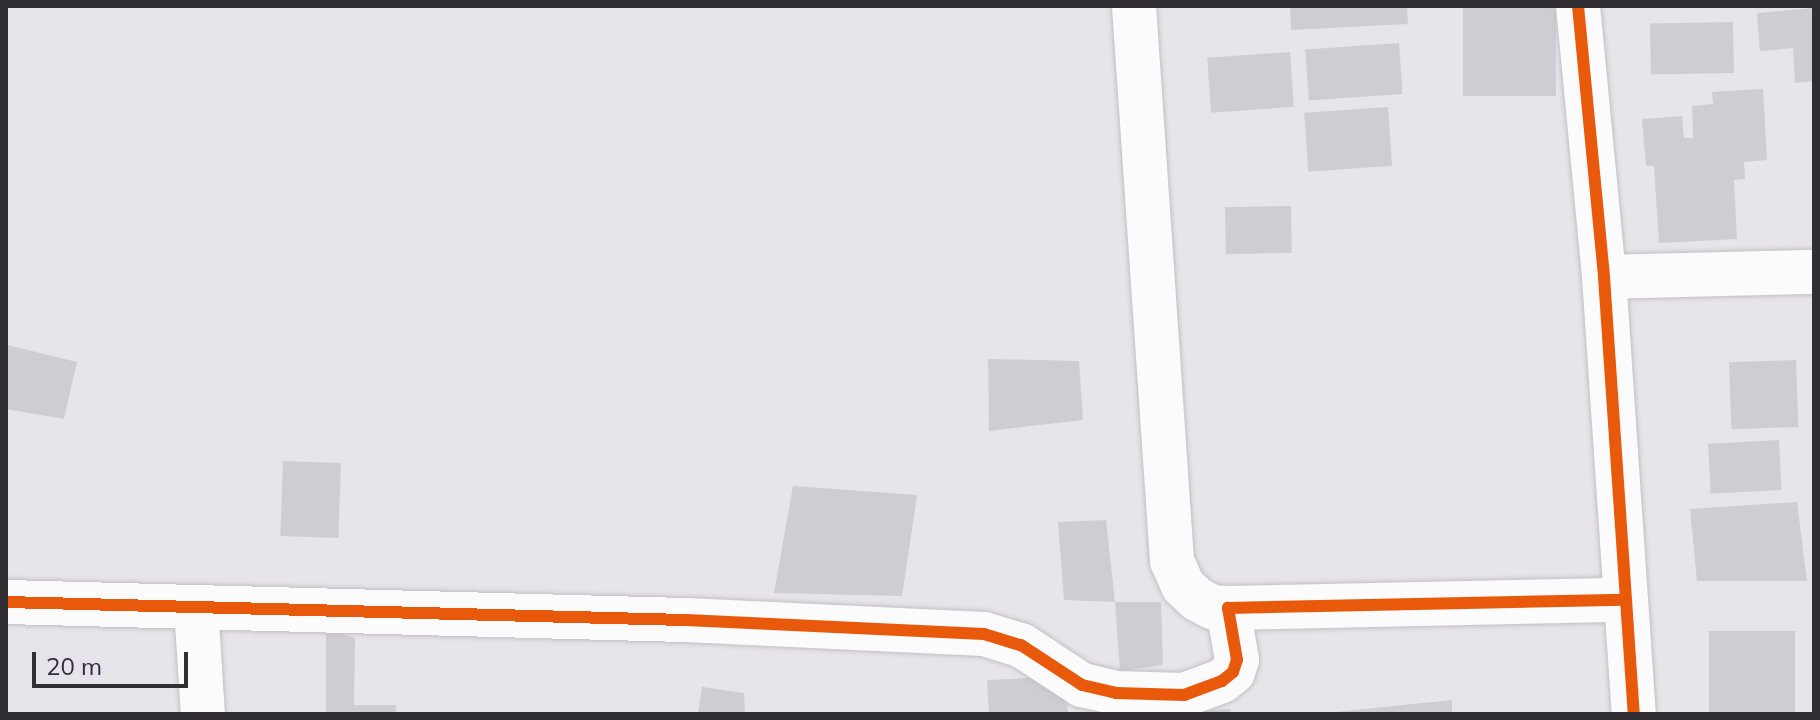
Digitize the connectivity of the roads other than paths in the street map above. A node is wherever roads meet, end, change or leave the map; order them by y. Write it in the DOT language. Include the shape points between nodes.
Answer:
graph roads {
  1 [pos="1134,6"];
  2 [pos="1578,6"];
  3 [pos="1814,272"];
  4 [pos="1604,277"];
  5 [pos="1624,600"];
  6 [pos="6,602"];
  7 [pos="196,607"];
  8 [pos="1228,608"];
  9 [pos="203,714"];
  10 [pos="1634,714"];
  1 -- 8 [label="street" via="1172,561 1183,586 1197,599"];
  2 -- 4 [label="street"];
  3 -- 4 [label="street"];
  4 -- 5 [label="street"];
  5 -- 8 [label="street"];
  5 -- 10 [label="street"];
  6 -- 7 [label="street"];
  7 -- 8 [label="street" via="984,634 1021,645 1082,685 1116,693 1184,695 1233,672 1237,660"];
  7 -- 9 [label="street"];
}
